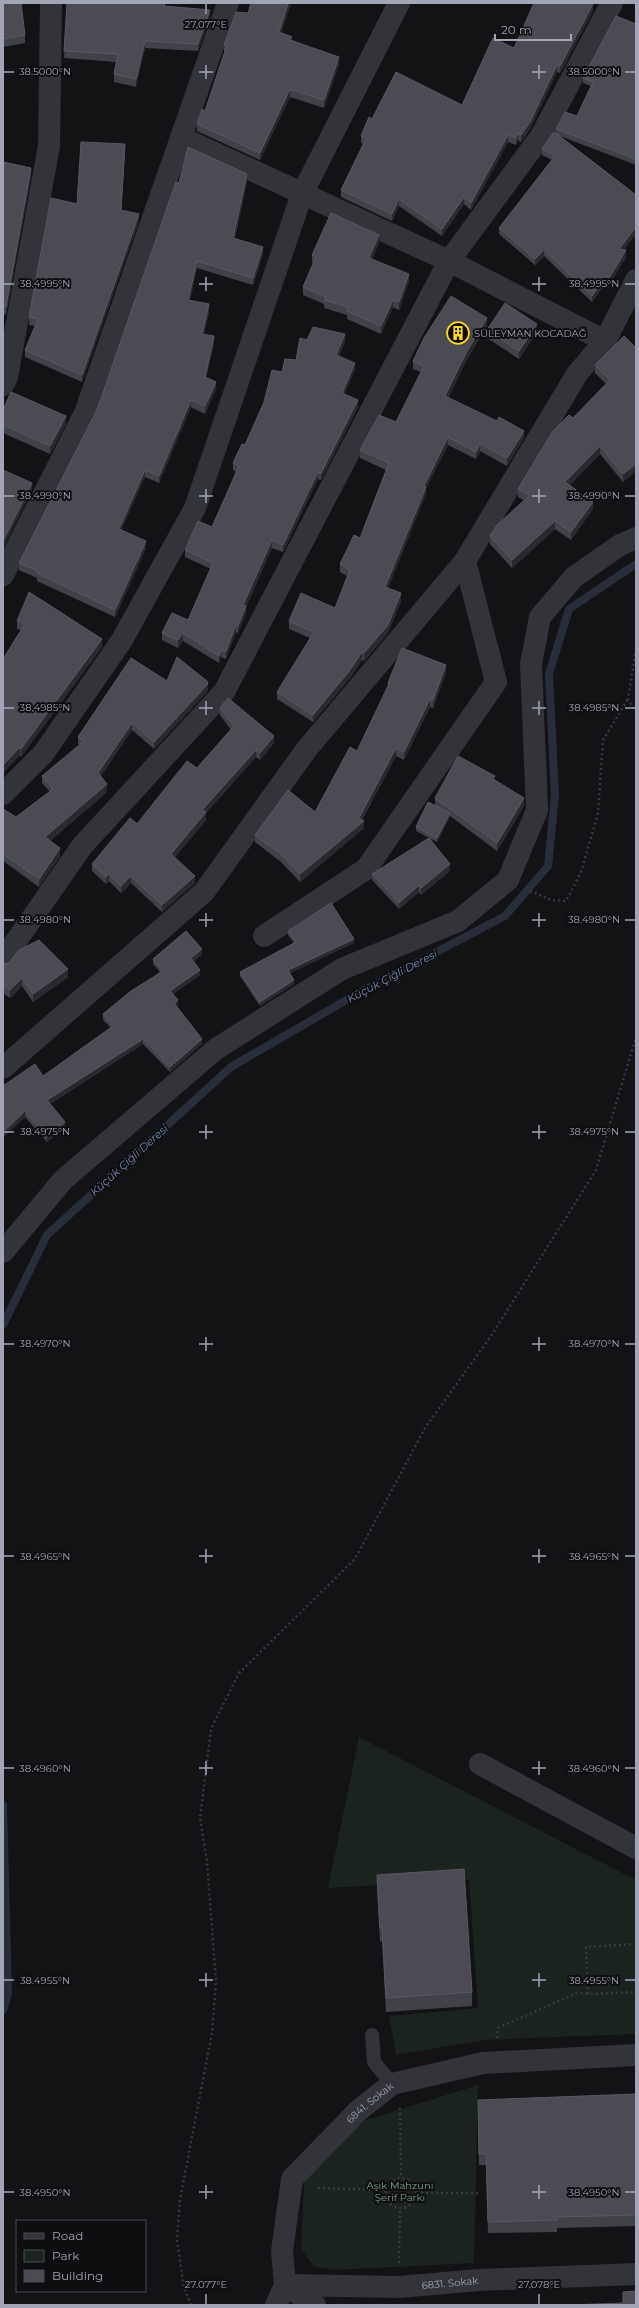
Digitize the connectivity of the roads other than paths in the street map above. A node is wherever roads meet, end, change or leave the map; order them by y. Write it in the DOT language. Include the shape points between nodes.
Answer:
graph roads {
  1 [pos="51,3"];
  2 [pos="228,3"];
  3 [pos="399,3"];
  4 [pos="612,3"];
  5 [pos="182,138"];
  6 [pos="302,194"];
  7 [pos="449,261"];
  8 [pos="636,280"];
  9 [pos="606,341"];
  10 [pos="3,385"];
  11 [pos="636,538"];
  12 [pos="464,561"];
  13 [pos="3,575"];
  14 [pos="3,794"];
  15 [pos="264,936"];
  16 [pos="3,960"];
  17 [pos="3,1068"];
  18 [pos="3,1252"];
  19 [pos="480,1764"];
  20 [pos="636,1848"];
  21 [pos="372,2035"];
  22 [pos="636,2055"];
  23 [pos="396,2083"];
  24 [pos="636,2274"];
  25 [pos="285,2285"];
  26 [pos="276,2305"];
  27 [pos="315,2305"];
  1 -- 10 [label="street" via="49,146 7,377"];
  2 -- 5 [label="street"];
  3 -- 6 [label="street"];
  4 -- 7 [label="street" via="541,136"];
  5 -- 6 [label="street"];
  5 -- 13 [label="street" via="85,413"];
  6 -- 7 [label="street"];
  6 -- 14 [label="street" via="194,508 122,640 43,754"];
  7 -- 9 [label="street"];
  7 -- 16 [label="street" via="224,692 82,846"];
  8 -- 9 [label="street"];
  9 -- 12 [label="street" via="577,374"];
  11 -- 18 [label="street" via="620,545 574,577 540,617 531,664 538,810 508,880 458,921 342,970 216,1049 63,1180"];
  12 -- 15 [label="street" via="496,682 366,869"];
  12 -- 17 [label="street" via="306,750 204,892"];
  19 -- 20 [label="street"];
  21 -- 23 [label="lane" via="374,2062"];
  22 -- 23 [label="street, 6841. Sokak" via="483,2063"];
  23 -- 25 [label="street, 6841. Sokak" via="359,2110 292,2179 282,2251"];
  24 -- 25 [label="street, 6831. Sokak" via="479,2280 399,2287"];
  25 -- 26 [label="street"];
  25 -- 27 [label="street"];
}
